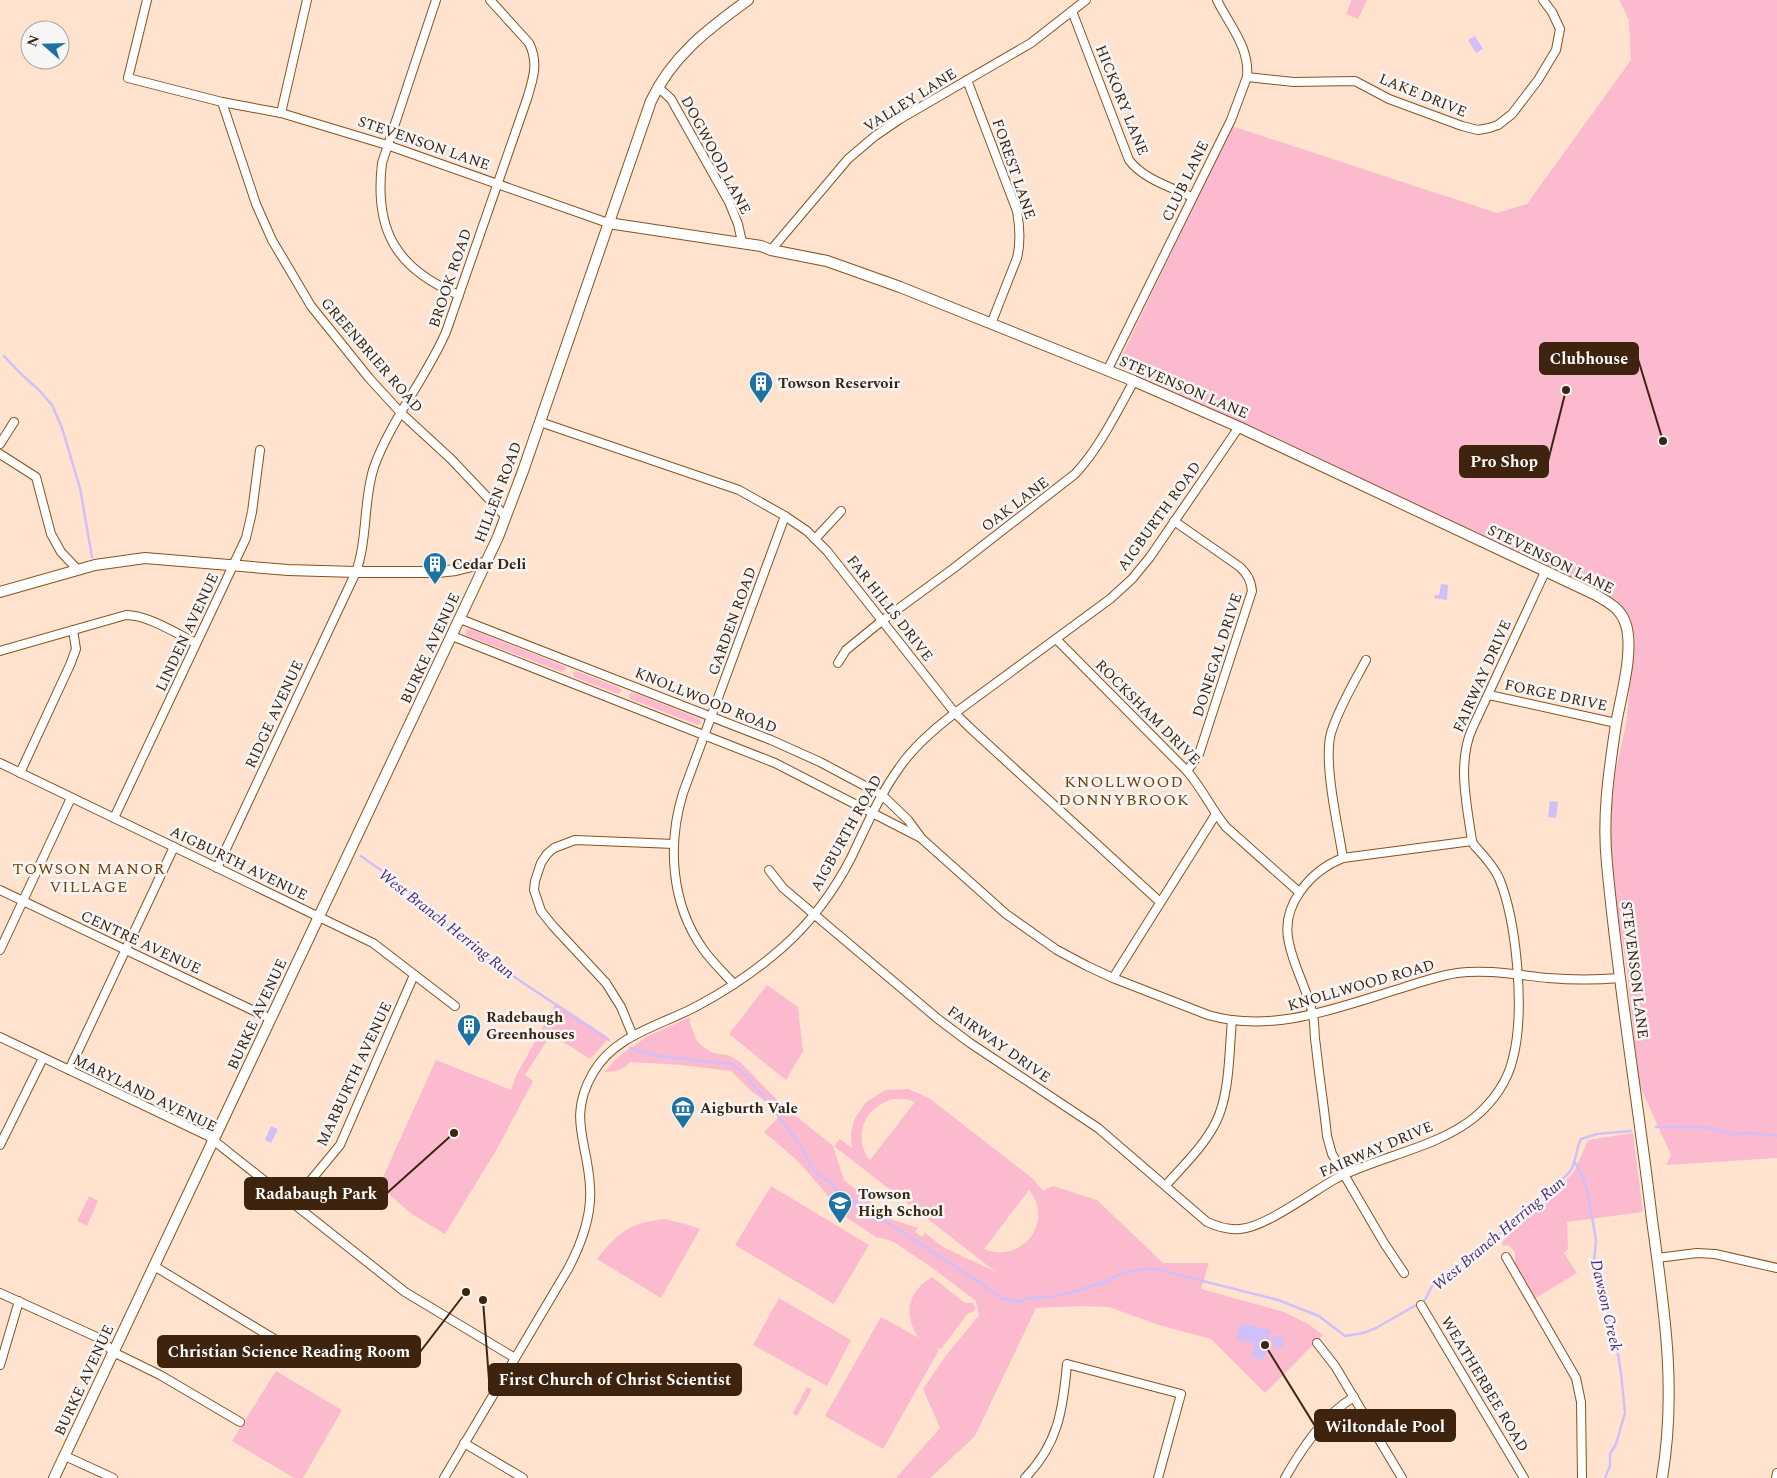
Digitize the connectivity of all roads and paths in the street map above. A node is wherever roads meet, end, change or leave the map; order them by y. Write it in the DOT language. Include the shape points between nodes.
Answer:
graph roads {
  1 [pos="147,0"];
  2 [pos="307,0"];
  3 [pos="436,0"];
  4 [pos="490,0"];
  5 [pos="748,0"];
  6 [pos="1086,0"];
  7 [pos="1217,0"];
  8 [pos="1543,0"];
  9 [pos="1072,11"];
  10 [pos="1247,77"];
  11 [pos="967,80"];
  12 [pos="658,87"];
  13 [pos="222,102"];
  14 [pos="281,113"];
  15 [pos="387,145"];
  16 [pos="497,184"];
  17 [pos="1192,198"];
  18 [pos="608,223"];
  19 [pos="710,239"];
  20 [pos="742,242"];
  21 [pos="771,250"];
  22 [pos="459,295"];
  23 [pos="991,324"];
  24 [pos="1107,371"];
  25 [pos="1134,381"];
  26 [pos="402,413"];
  27 [pos="14,422"];
  28 [pos="540,422"];
  29 [pos="1239,427"];
  30 [pos="0,444"];
  31 [pos="260,450"];
  32 [pos="0,454"];
  33 [pos="841,511"];
  34 [pos="785,516"];
  35 [pos="506,517"];
  36 [pos="1174,521"];
  37 [pos="815,539"];
  38 [pos="487,562"];
  39 [pos="233,566"];
  40 [pos="78,570"];
  41 [pos="356,572"];
  42 [pos="1545,572"];
  43 [pos="0,592"];
  44 [pos="460,619"];
  45 [pos="883,620"];
  46 [pos="73,630"];
  47 [pos="452,636"];
  48 [pos="1056,639"];
  49 [pos="196,643"];
  50 [pos="0,651"];
  51 [pos="1366,660"];
  52 [pos="838,663"];
  53 [pos="1489,695"];
  54 [pos="955,712"];
  55 [pos="711,716"];
  56 [pos="1616,723"];
  57 [pos="705,734"];
  58 [pos="0,764"];
  59 [pos="1187,771"];
  60 [pos="20,773"];
  61 [pos="882,795"];
  62 [pos="71,798"];
  63 [pos="873,812"];
  64 [pos="1216,814"];
  65 [pos="114,818"];
  66 [pos="922,839"];
  67 [pos="1472,840"];
  68 [pos="674,844"];
  69 [pos="174,847"];
  70 [pos="1343,858"];
  71 [pos="217,868"];
  72 [pos="769,870"];
  73 [pos="0,890"];
  74 [pos="1299,892"];
  75 [pos="23,901"];
  76 [pos="1160,902"];
  77 [pos="814,914"];
  78 [pos="319,917"];
  79 [pos="0,950"];
  80 [pos="126,950"];
  81 [pos="414,975"];
  82 [pos="1518,975"];
  83 [pos="1113,978"];
  84 [pos="1620,978"];
  85 [pos="734,984"];
  86 [pos="455,1006"];
  87 [pos="1313,1016"];
  88 [pos="271,1019"];
  89 [pos="1232,1020"];
  90 [pos="633,1036"];
  91 [pos="0,1037"];
  92 [pos="43,1058"];
  93 [pos="70,1070"];
  94 [pos="2,1134"];
  95 [pos="213,1140"];
  96 [pos="0,1145"];
  97 [pos="1344,1175"];
  98 [pos="1166,1185"];
  99 [pos="292,1203"];
  100 [pos="1506,1256"];
  101 [pos="1657,1258"];
  102 [pos="154,1266"];
  103 [pos="1777,1268"];
  104 [pos="1404,1273"];
  105 [pos="0,1294"];
  106 [pos="19,1301"];
  107 [pos="1422,1304"];
  108 [pos="101,1339"];
  109 [pos="119,1339"];
  110 [pos="1317,1343"];
  111 [pos="286,1346"];
  112 [pos="113,1352"];
  113 [pos="516,1358"];
  114 [pos="0,1365"];
  115 [pos="1354,1397"];
  116 [pos="240,1422"];
  117 [pos="464,1443"];
  118 [pos="65,1456"];
  119 [pos="1777,1473"];
  120 [pos="54,1478"];
  121 [pos="113,1478"];
  122 [pos="444,1478"];
  123 [pos="523,1478"];
  124 [pos="1024,1478"];
  125 [pos="1158,1478"];
  126 [pos="1285,1478"];
  127 [pos="1402,1478"];
  128 [pos="1524,1478"];
  129 [pos="1582,1478"];
  130 [pos="1662,1478"];
  131 [pos="1776,1478"];
  1 -- 13 [label="street, STEVENSON LANE" via="128,78"];
  2 -- 14 [label="street"];
  3 -- 15 [label="street"];
  4 -- 16 [label="street, BROOK ROAD" via="529,43 536,64"];
  5 -- 12 [label="street, HILLEN ROAD" via="684,52"];
  6 -- 9 [label="street, VALLEY LANE"];
  7 -- 10 [label="street, CLUB LANE" via="1242,44"];
  8 -- 10 [label="street, LAKE DRIVE" via="1560,29 1556,50 1512,114 1489,128 1470,129 1432,116 1389,99 1356,81 1294,82"];
  9 -- 11 [label="street, VALLEY LANE" via="1031,43"];
  9 -- 17 [label="street, HICKORY LANE" via="1129,160 1146,175"];
  10 -- 17 [label="street, CLUB LANE" via="1231,120"];
  11 -- 21 [label="street, VALLEY LANE" via="900,119 848,159"];
  11 -- 23 [label="street, FOREST LANE" via="1020,226 1017,258"];
  12 -- 18 [label="street, HILLEN ROAD"];
  12 -- 20 [label="street, DOGWOOD LANE" via="671,99 729,202"];
  13 -- 14 [label="street, STEVENSON LANE"];
  13 -- 26 [label="street, GREENBRIER ROAD" via="256,204 272,240 311,306"];
  14 -- 15 [label="street, STEVENSON LANE"];
  15 -- 16 [label="street, STEVENSON LANE"];
  15 -- 22 [label="street" via="380,180 383,219 388,234 404,261 432,282"];
  16 -- 18 [label="street, STEVENSON LANE"];
  16 -- 22 [label="street, BROOK ROAD"];
  17 -- 24 [label="street, CLUB LANE"];
  18 -- 19 [label="street, STEVENSON LANE"];
  18 -- 28 [label="street, HILLEN ROAD"];
  19 -- 20 [label="street, STEVENSON LANE"];
  19 -- 21 [label="street, STEVENSON LANE"];
  20 -- 21 [label="street, STEVENSON LANE"];
  21 -- 23 [label="street, STEVENSON LANE" via="827,261"];
  22 -- 26 [label="street, BROOK ROAD" via="437,352"];
  23 -- 24 [label="street, STEVENSON LANE"];
  24 -- 25 [label="street, STEVENSON LANE"];
  25 -- 29 [label="street, STEVENSON LANE"];
  25 -- 45 [label="street, OAK LANE" via="1090,457 1075,474"];
  26 -- 35 [label="street, GREENBRIER ROAD"];
  26 -- 41 [label="street, BROOK ROAD" via="374,469 361,559"];
  27 -- 30 [label="street"];
  28 -- 34 [label="street, FAR HILLS DRIVE" via="739,490"];
  28 -- 35 [label="street, HILLEN ROAD"];
  29 -- 36 [label="street, AIGBURTH ROAD"];
  29 -- 42 [label="street, STEVENSON LANE"];
  31 -- 39 [label="street, LINDEN AVENUE" via="249,526"];
  32 -- 40 [label="street" via="36,476 51,534 61,552"];
  33 -- 37 [label="street"];
  34 -- 37 [label="street, FAR HILLS DRIVE"];
  34 -- 55 [label="street, GARDEN ROAD"];
  35 -- 38 [label="street, HILLEN ROAD"];
  36 -- 48 [label="street, AIGBURTH ROAD" via="1150,557 1122,589"];
  36 -- 59 [label="street, DONEGAL DRIVE" via="1240,567 1251,582 1252,591 1199,754"];
  37 -- 45 [label="street, FAR HILLS DRIVE"];
  38 -- 41 [label="street, HILLEN ROAD" via="438,572"];
  38 -- 44 [label="street, BURKE AVENUE"];
  39 -- 40 [label="street, HILLEN ROAD" via="145,558"];
  39 -- 41 [label="street, HILLEN ROAD"];
  39 -- 49 [label="street, LINDEN AVENUE"];
  40 -- 43 [label="street, HILLEN ROAD"];
  41 -- 71 [label="street, RIDGE AVENUE"];
  42 -- 53 [label="street, FAIRWAY DRIVE"];
  42 -- 56 [label="street, STEVENSON LANE" via="1608,601 1622,616 1629,651"];
  44 -- 47 [label="street, BURKE AVENUE"];
  44 -- 55 [label="street, KNOLLWOOD ROAD"];
  45 -- 52 [label="street, OAK LANE" via="846,650"];
  45 -- 54 [label="street, FAR HILLS DRIVE"];
  46 -- 49 [label="street" via="130,615"];
  46 -- 50 [label="street"];
  46 -- 60 [label="street" via="76,648 70,665"];
  47 -- 57 [label="street, KNOLLWOOD ROAD"];
  47 -- 78 [label="street, BURKE AVENUE"];
  48 -- 54 [label="street, AIGBURTH ROAD"];
  48 -- 59 [label="street, ROCKSHAM DRIVE"];
  49 -- 65 [label="street, LINDEN AVENUE"];
  51 -- 70 [label="street" via="1335,722 1330,742 1331,782"];
  53 -- 56 [label="street, FORGE DRIVE"];
  53 -- 67 [label="street, FAIRWAY DRIVE" via="1468,737 1465,751"];
  54 -- 61 [label="street, AIGBURTH ROAD" via="914,748"];
  54 -- 76 [label="street, FAR HILLS DRIVE"];
  55 -- 57 [label="street, GARDEN ROAD"];
  55 -- 61 [label="street, KNOLLWOOD ROAD" via="794,750"];
  56 -- 84 [label="street, STEVENSON LANE" via="1605,826"];
  57 -- 63 [label="street, KNOLLWOOD ROAD" via="775,763"];
  57 -- 68 [label="street, GARDEN ROAD" via="679,806"];
  58 -- 60 [label="street, AIGBURTH AVENUE"];
  59 -- 64 [label="street, ROCKSHAM DRIVE"];
  60 -- 62 [label="street, AIGBURTH AVENUE"];
  61 -- 63 [label="street, AIGBURTH ROAD"];
  61 -- 66 [label="street, KNOLLWOOD ROAD"];
  62 -- 65 [label="street, AIGBURTH AVENUE"];
  62 -- 75 [label="street"];
  63 -- 66 [label="street, KNOLLWOOD ROAD"];
  63 -- 77 [label="street, AIGBURTH ROAD" via="841,876"];
  64 -- 74 [label="street, ROCKSHAM DRIVE" via="1231,832"];
  64 -- 76 [label="street"];
  65 -- 69 [label="street, AIGBURTH AVENUE"];
  66 -- 83 [label="street, KNOLLWOOD ROAD" via="1021,926 1069,957"];
  67 -- 70 [label="street"];
  67 -- 82 [label="street, FAIRWAY DRIVE" via="1499,879 1511,922"];
  68 -- 85 [label="street, GARDEN ROAD" via="677,887 688,923 706,953"];
  68 -- 90 [label="street" via="575,840 546,854 535,881 534,890 541,911 606,983"];
  69 -- 71 [label="street, AIGBURTH AVENUE"];
  69 -- 80 [label="street"];
  70 -- 74 [label="street" via="1316,873"];
  71 -- 78 [label="street, AIGBURTH AVENUE"];
  72 -- 77 [label="street, FAIRWAY DRIVE" via="783,888"];
  73 -- 75 [label="street, CENTRE AVENUE"];
  74 -- 87 [label="street" via="1290,915 1287,936"];
  75 -- 79 [label="street"];
  75 -- 80 [label="street, CENTRE AVENUE"];
  76 -- 83 [label="street"];
  77 -- 85 [label="street, AIGBURTH ROAD" via="782,947"];
  77 -- 98 [label="street, FAIRWAY DRIVE" via="970,1043 1098,1128"];
  78 -- 81 [label="street, AIGBURTH AVENUE" via="373,943"];
  78 -- 88 [label="street, BURKE AVENUE"];
  80 -- 88 [label="street, CENTRE AVENUE"];
  80 -- 93 [label="street"];
  81 -- 86 [label="street, AIGBURTH AVENUE"];
  81 -- 99 [label="street, MARBURTH AVENUE" via="340,1145"];
  82 -- 84 [label="street, KNOLLWOOD ROAD" via="1575,980"];
  82 -- 87 [label="street, KNOLLWOOD ROAD" via="1479,972 1446,975"];
  82 -- 97 [label="street, FAIRWAY DRIVE" via="1517,1037 1513,1059 1501,1088 1489,1104 1457,1130"];
  83 -- 89 [label="street, KNOLLWOOD ROAD" via="1208,1015"];
  84 -- 101 [label="street, STEVENSON LANE"];
  85 -- 90 [label="street, AIGBURTH ROAD" via="699,1006"];
  87 -- 89 [label="street, KNOLLWOOD ROAD" via="1272,1021"];
  87 -- 97 [label="street" via="1327,1136 1332,1154"];
  88 -- 95 [label="street, BURKE AVENUE"];
  89 -- 98 [label="street" via="1224,1096 1216,1121 1205,1140"];
  90 -- 113 [label="street, AIGBURTH ROAD" via="601,1061 586,1090 580,1133 590,1178 587,1223 578,1250"];
  91 -- 92 [label="street, MARYLAND AVENUE"];
  92 -- 93 [label="street, MARYLAND AVENUE"];
  92 -- 94 [label="street"];
  93 -- 95 [label="street, MARYLAND AVENUE"];
  94 -- 96 [label="street"];
  95 -- 99 [label="street, MARYLAND AVENUE"];
  95 -- 102 [label="street, BURKE AVENUE"];
  97 -- 98 [label="street, FAIRWAY DRIVE" via="1269,1219 1240,1229 1218,1227 1207,1222"];
  97 -- 104 [label="street"];
  99 -- 113 [label="street, MARYLAND AVENUE" via="405,1292"];
  100 -- 129 [label="street" via="1576,1378 1581,1402"];
  101 -- 103 [label="street" via="1715,1254"];
  101 -- 130 [label="street, STEVENSON LANE" via="1670,1378 1669,1427"];
  102 -- 109 [label="street, BURKE AVENUE"];
  102 -- 111 [label="street"];
  105 -- 106 [label="street"];
  106 -- 108 [label="street"];
  106 -- 114 [label="street"];
  107 -- 128 [label="street, WEATHERBEE ROAD"];
  108 -- 109 [label="street"];
  108 -- 112 [label="street"];
  109 -- 112 [label="street, BURKE AVENUE"];
  110 -- 115 [label="street" via="1336,1366"];
  112 -- 116 [label="street" via="160,1375"];
  112 -- 118 [label="street, BURKE AVENUE"];
  113 -- 117 [label="street, AIGBURTH ROAD"];
  115 -- 126 [label="street" via="1308,1440"];
  115 -- 127 [label="street"];
  117 -- 122 [label="street, AIGBURTH ROAD"];
  117 -- 123 [label="street"];
  118 -- 120 [label="street, BURKE AVENUE"];
  118 -- 121 [label="street"];
  119 -- 131 [label="street"];
  124 -- 125 [label="street" via="1051,1444 1061,1407 1067,1364 1181,1394"];
}
